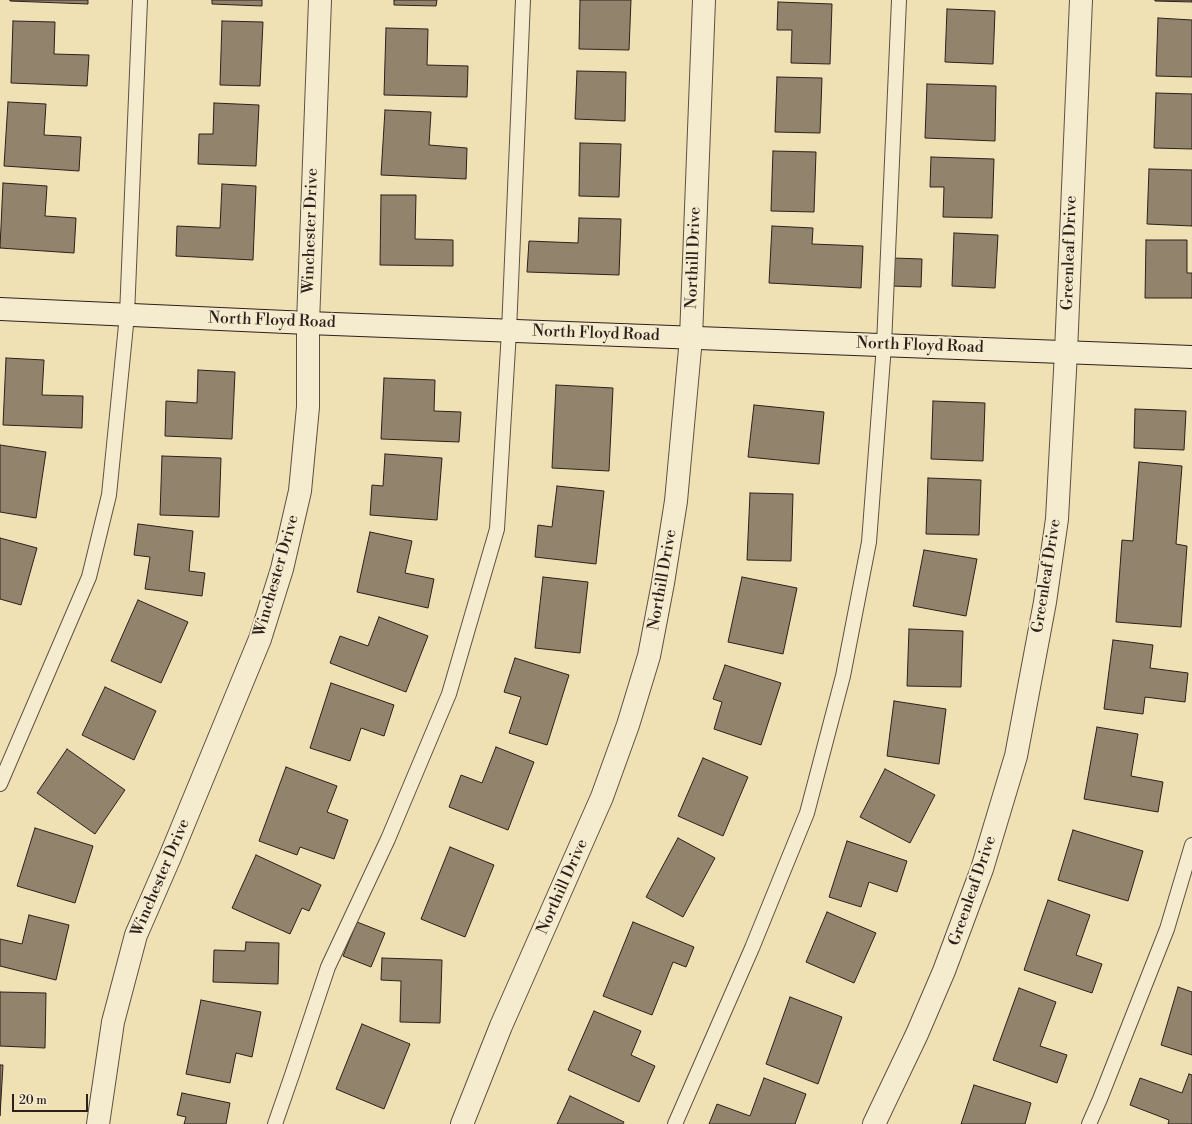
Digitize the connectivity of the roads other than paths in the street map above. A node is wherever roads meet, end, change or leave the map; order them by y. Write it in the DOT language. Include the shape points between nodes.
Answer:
graph roads {
  1 [pos="140,0"];
  2 [pos="320,0"];
  3 [pos="523,0"];
  4 [pos="704,0"];
  5 [pos="899,0"];
  6 [pos="1081,0"];
  7 [pos="0,309"];
  8 [pos="127,315"];
  9 [pos="308,323"];
  10 [pos="509,331"];
  11 [pos="691,338"];
  12 [pos="884,345"];
  13 [pos="1066,352"];
  14 [pos="1192,357"];
  15 [pos="0,784"];
  16 [pos="1192,845"];
  17 [pos="98,1124"];
  18 [pos="275,1124"];
  19 [pos="462,1124"];
  20 [pos="675,1124"];
  21 [pos="874,1124"];
  22 [pos="1089,1124"];
  1 -- 8 [label="lane"];
  2 -- 9 [label="street, Winchester Drive"];
  3 -- 10 [label="lane"];
  4 -- 11 [label="street, Northill Drive"];
  5 -- 12 [label="lane"];
  6 -- 13 [label="street, Greenleaf Drive"];
  7 -- 8 [label="street, North Floyd Road"];
  8 -- 9 [label="street, North Floyd Road"];
  8 -- 15 [label="lane" via="110,495 89,577"];
  9 -- 10 [label="street, North Floyd Road"];
  9 -- 17 [label="street, Winchester Drive" via="308,407 300,492 282,569 260,639 136,935 113,1022"];
  10 -- 11 [label="street, North Floyd Road"];
  10 -- 18 [label="lane" via="496,528 451,687 388,839 328,967"];
  11 -- 12 [label="street, North Floyd Road"];
  11 -- 19 [label="street, Northill Drive" via="676,501 649,656 602,797 501,1026"];
  12 -- 13 [label="street, North Floyd Road"];
  12 -- 20 [label="lane" via="869,542 843,676 807,813 752,948"];
  13 -- 14 [label="street, North Floyd Road"];
  13 -- 21 [label="street, Greenleaf Drive" via="1057,519 1045,602 1016,756 982,869 944,971"];
  16 -- 22 [label="lane" via="1167,929"];
}
